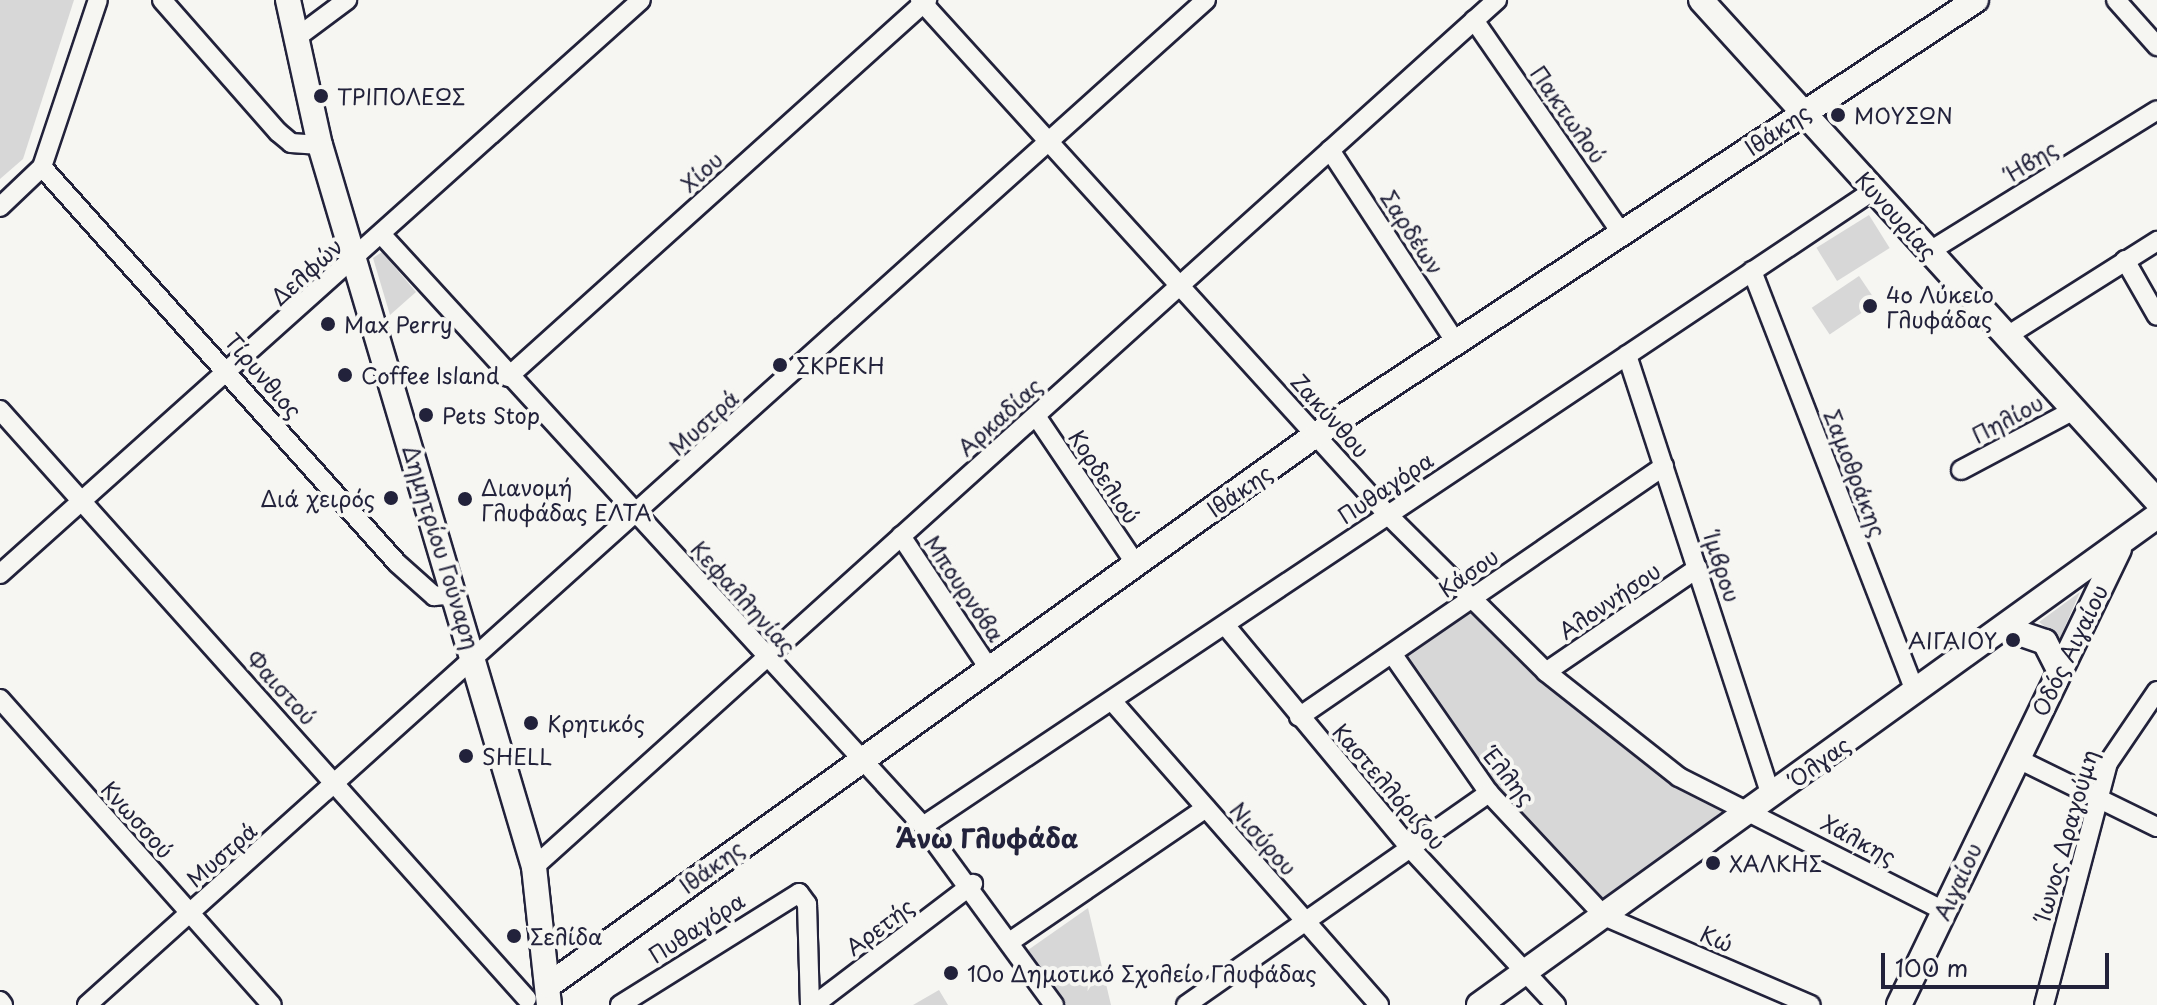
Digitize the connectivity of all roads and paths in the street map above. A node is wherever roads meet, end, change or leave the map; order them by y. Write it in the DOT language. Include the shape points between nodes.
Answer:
graph roads {
  1 [pos="98,0"];
  2 [pos="162,0"];
  3 [pos="288,0"];
  4 [pos="347,0"];
  5 [pos="641,0"];
  6 [pos="1206,0"];
  7 [pos="1497,0"];
  8 [pos="1701,0"];
  9 [pos="1976,0"];
  10 [pos="2116,0"];
  11 [pos="923,1"];
  12 [pos="1474,20"];
  13 [pos="296,38"];
  14 [pos="2157,46"];
  15 [pos="2157,110"];
  16 [pos="1802,111"];
  17 [pos="1049,143"];
  18 [pos="320,145"];
  19 [pos="1330,150"];
  20 [pos="42,167"];
  21 [pos="1874,190"];
  22 [pos="0,207"];
  23 [pos="381,234"];
  24 [pos="1623,235"];
  25 [pos="2157,241"];
  26 [pos="1930,251"];
  27 [pos="354,260"];
  28 [pos="2125,260"];
  29 [pos="1752,271"];
  30 [pos="1180,285"];
  31 [pos="2157,316"];
  32 [pos="2007,336"];
  33 [pos="1455,341"];
  34 [pos="1627,355"];
  35 [pos="229,371"];
  36 [pos="508,377"];
  37 [pos="0,410"];
  38 [pos="2074,410"];
  39 [pos="1036,416"];
  40 [pos="1317,434"];
  41 [pos="1664,466"];
  42 [pos="1961,470"];
  43 [pos="2157,501"];
  44 [pos="82,504"];
  45 [pos="637,514"];
  46 [pos="1387,514"];
  47 [pos="2157,516"];
  48 [pos="901,536"];
  49 [pos="2122,543"];
  50 [pos="1135,563"];
  51 [pos="1698,568"];
  52 [pos="0,574"];
  53 [pos="457,594"];
  54 [pos="1470,600"];
  55 [pos="1225,625"];
  56 [pos="2004,628"];
  57 [pos="1393,655"];
  58 [pos="767,659"];
  59 [pos="476,662"];
  60 [pos="988,667"];
  61 [pos="2059,669"];
  62 [pos="1546,672"];
  63 [pos="2157,691"];
  64 [pos="1915,692"];
  65 [pos="0,699"];
  66 [pos="1113,702"];
  67 [pos="1299,717"];
  68 [pos="858,758"];
  69 [pos="2016,758"];
  70 [pos="337,784"];
  71 [pos="1489,793"];
  72 [pos="2097,797"];
  73 [pos="1761,802"];
  74 [pos="1206,808"];
  75 [pos="923,826"];
  76 [pos="2157,827"];
  77 [pos="1411,849"];
  78 [pos="534,867"];
  79 [pos="973,884"];
  80 [pos="799,893"];
  81 [pos="1944,911"];
  82 [pos="189,913"];
  83 [pos="1604,916"];
  84 [pos="1304,920"];
  85 [pos="1011,941"];
  86 [pos="1524,973"];
  87 [pos="536,998"];
  88 [pos="1196,1002"];
  89 [pos="87,1005"];
  90 [pos="272,1005"];
  91 [pos="620,1005"];
  92 [pos="812,1005"];
  93 [pos="1054,1005"];
  94 [pos="1379,1005"];
  95 [pos="1479,1005"];
  96 [pos="1556,1005"];
  97 [pos="1811,1005"];
  98 [pos="1899,1005"];
  99 [pos="2044,1005"];
  1 -- 20 [label="street"];
  2 -- 18 [label="street" via="278,132 291,143"];
  3 -- 13 [label="street, Δημητρίου Γούναρη"];
  4 -- 13 [label="street"];
  5 -- 23 [label="street, Δελφών"];
  6 -- 17 [label="street, Μυστρά"];
  7 -- 12 [label="street, Αρκαδίας"];
  8 -- 16 [label="street, Κυνουρίας"];
  9 -- 16 [label="street, Ιθάκης"];
  10 -- 14 [label="street"];
  11 -- 17 [label="street, Ζακύνθου"];
  11 -- 36 [label="street, Χίου"];
  12 -- 19 [label="street, Αρκαδίας"];
  12 -- 24 [label="street, Πακτωλού"];
  13 -- 18 [label="street, Δημητρίου Γούναρη"];
  15 -- 26 [label="street, Ήβης"];
  16 -- 21 [label="street, Κυνουρίας"];
  16 -- 24 [label="street, Ιθάκης"];
  17 -- 30 [label="street, Ζακύνθου"];
  17 -- 45 [label="street, Μυστρά"];
  18 -- 27 [label="street, Δημητρίου Γούναρη"];
  19 -- 30 [label="street, Αρκαδίας"];
  19 -- 33 [label="street, Σαρδέων"];
  20 -- 22 [label="street"];
  20 -- 35 [label="street, Τίρυνθιος"];
  21 -- 26 [label="street, Κυνουρίας"];
  21 -- 29 [label="street, Πυθαγόρα"];
  23 -- 27 [label="street, Δελφών"];
  23 -- 36 [label="street, Κεφαλληνίας"];
  24 -- 33 [label="street, Ιθάκης"];
  25 -- 28 [label="street"];
  26 -- 32 [label="street, Κυνουρίας"];
  27 -- 35 [label="street, Δελφών"];
  27 -- 53 [label="street, Δημητρίου Γούναρη"];
  28 -- 31 [label="street"];
  28 -- 32 [label="street"];
  29 -- 34 [label="street, Πυθαγόρα"];
  29 -- 64 [label="street, Σαμοθράκης"];
  30 -- 39 [label="street, Αρκαδίας"];
  30 -- 40 [label="street, Ζακύνθου"];
  32 -- 38 [label="street, Κυνουρίας"];
  33 -- 40 [label="street, Ιθάκης"];
  34 -- 41 [label="street, Ίμβρου"];
  34 -- 46 [label="street, Πυθαγόρα"];
  35 -- 44 [label="street, Δελφών"];
  35 -- 53 [label="street, Τίρυνθιος" via="423,590"];
  36 -- 45 [label="street, Κεφαλληνίας"];
  37 -- 44 [label="street, Φαιστού"];
  38 -- 42 [label="street, Πηλίου"];
  38 -- 43 [label="street, Κυνουρίας"];
  39 -- 48 [label="street, Αρκαδίας"];
  39 -- 50 [label="street, Κορδελιού"];
  40 -- 46 [label="street, Ζακύνθου"];
  40 -- 50 [label="street, Ιθάκης"];
  41 -- 51 [label="street, Ίμβρου"];
  41 -- 54 [label="street, Κάσου"];
  44 -- 52 [label="street, Δελφών"];
  44 -- 70 [label="street, Φαιστού"];
  45 -- 58 [label="street, Κεφαλληνίας"];
  45 -- 59 [label="street, Μυστρά"];
  46 -- 54 [label="street, Ζακύνθου"];
  46 -- 55 [label="street, Πυθαγόρα"];
  47 -- 49 [label="street, Όλγας"];
  48 -- 58 [label="street, Αρκαδίας"];
  48 -- 60 [label="street, Μπουρνόβα"];
  49 -- 56 [label="street, Όλγας"];
  49 -- 61 [label="street, Οδóς Αιγαίου"];
  50 -- 60 [label="street, Ιθάκης"];
  51 -- 62 [label="street, Αλοννήσου"];
  51 -- 73 [label="street, Ίμβρου"];
  53 -- 59 [label="street, Δημητρίου Γούναρη"];
  54 -- 57 [label="street, Κάσου"];
  54 -- 62 [label="street, Ζακύνθου"];
  55 -- 66 [label="street, Πυθαγόρα"];
  55 -- 67 [label="street, Καστελλόριζου"];
  56 -- 61 [label="street" via="2045,642"];
  56 -- 64 [label="street, Όλγας"];
  57 -- 67 [label="street, Κάσου"];
  57 -- 71 [label="street, Έλλης"];
  58 -- 68 [label="street, Κεφαλληνίας"];
  58 -- 78 [label="street, Αρκαδίας"];
  59 -- 70 [label="street, Μυστρά"];
  59 -- 78 [label="street, Δημητρίου Γούναρη"];
  60 -- 68 [label="street, Ιθάκης"];
  61 -- 69 [label="street, Οδóς Αιγαίου"];
  62 -- 73 [label="street, Ζακύνθου" via="1679,777"];
  63 -- 72 [label="street, Ίωνος Δραγούμη" via="2118,739"];
  64 -- 73 [label="street, Όλγας"];
  65 -- 82 [label="street, Κνωσσού"];
  66 -- 74 [label="street, Νισύρου"];
  66 -- 75 [label="street, Πυθαγόρα"];
  67 -- 77 [label="street, Καστελλόριζου"];
  68 -- 75 [label="street, Κεφαλληνίας"];
  68 -- 87 [label="street, Ιθάκης"];
  69 -- 72 [label="street"];
  69 -- 81 [label="street, Αιγαίου"];
  70 -- 82 [label="street, Μυστρά"];
  70 -- 87 [label="street, Φαιστού"];
  71 -- 77 [label="street"];
  71 -- 83 [label="street, Έλλης"];
  72 -- 76 [label="street"];
  72 -- 99 [label="street, Ίωνος Δραγούμη"];
  73 -- 81 [label="street, Χάλκης"];
  73 -- 83 [label="street, Όλγας"];
  74 -- 84 [label="street, Νισύρου"];
  74 -- 85 [label="street"];
  75 -- 79 [label="street, Κεφαλληνίας"];
  77 -- 84 [label="street"];
  77 -- 86 [label="street, Καστελλόριζου"];
  78 -- 87 [label="street, Δημητρίου Γούναρη"];
  79 -- 85 [label="street, Κεφαλληνίας"];
  79 -- 92 [label="street, Αρετής"];
  80 -- 91 [label="street, Πυθαγόρα"];
  80 -- 92 [label="street, Αρετής" via="807,904"];
  81 -- 98 [label="street, Αιγαίου"];
  82 -- 89 [label="street, Μυστρά"];
  82 -- 90 [label="street, Κνωσσού"];
  83 -- 86 [label="street, Όλγας"];
  83 -- 97 [label="street, Κώ"];
  84 -- 88 [label="street"];
  84 -- 94 [label="street, Νισύρου"];
  85 -- 93 [label="street, Κεφαλληνίας"];
  86 -- 95 [label="street, Όλγας"];
  86 -- 96 [label="street, Καστελλόριζου"];
}
